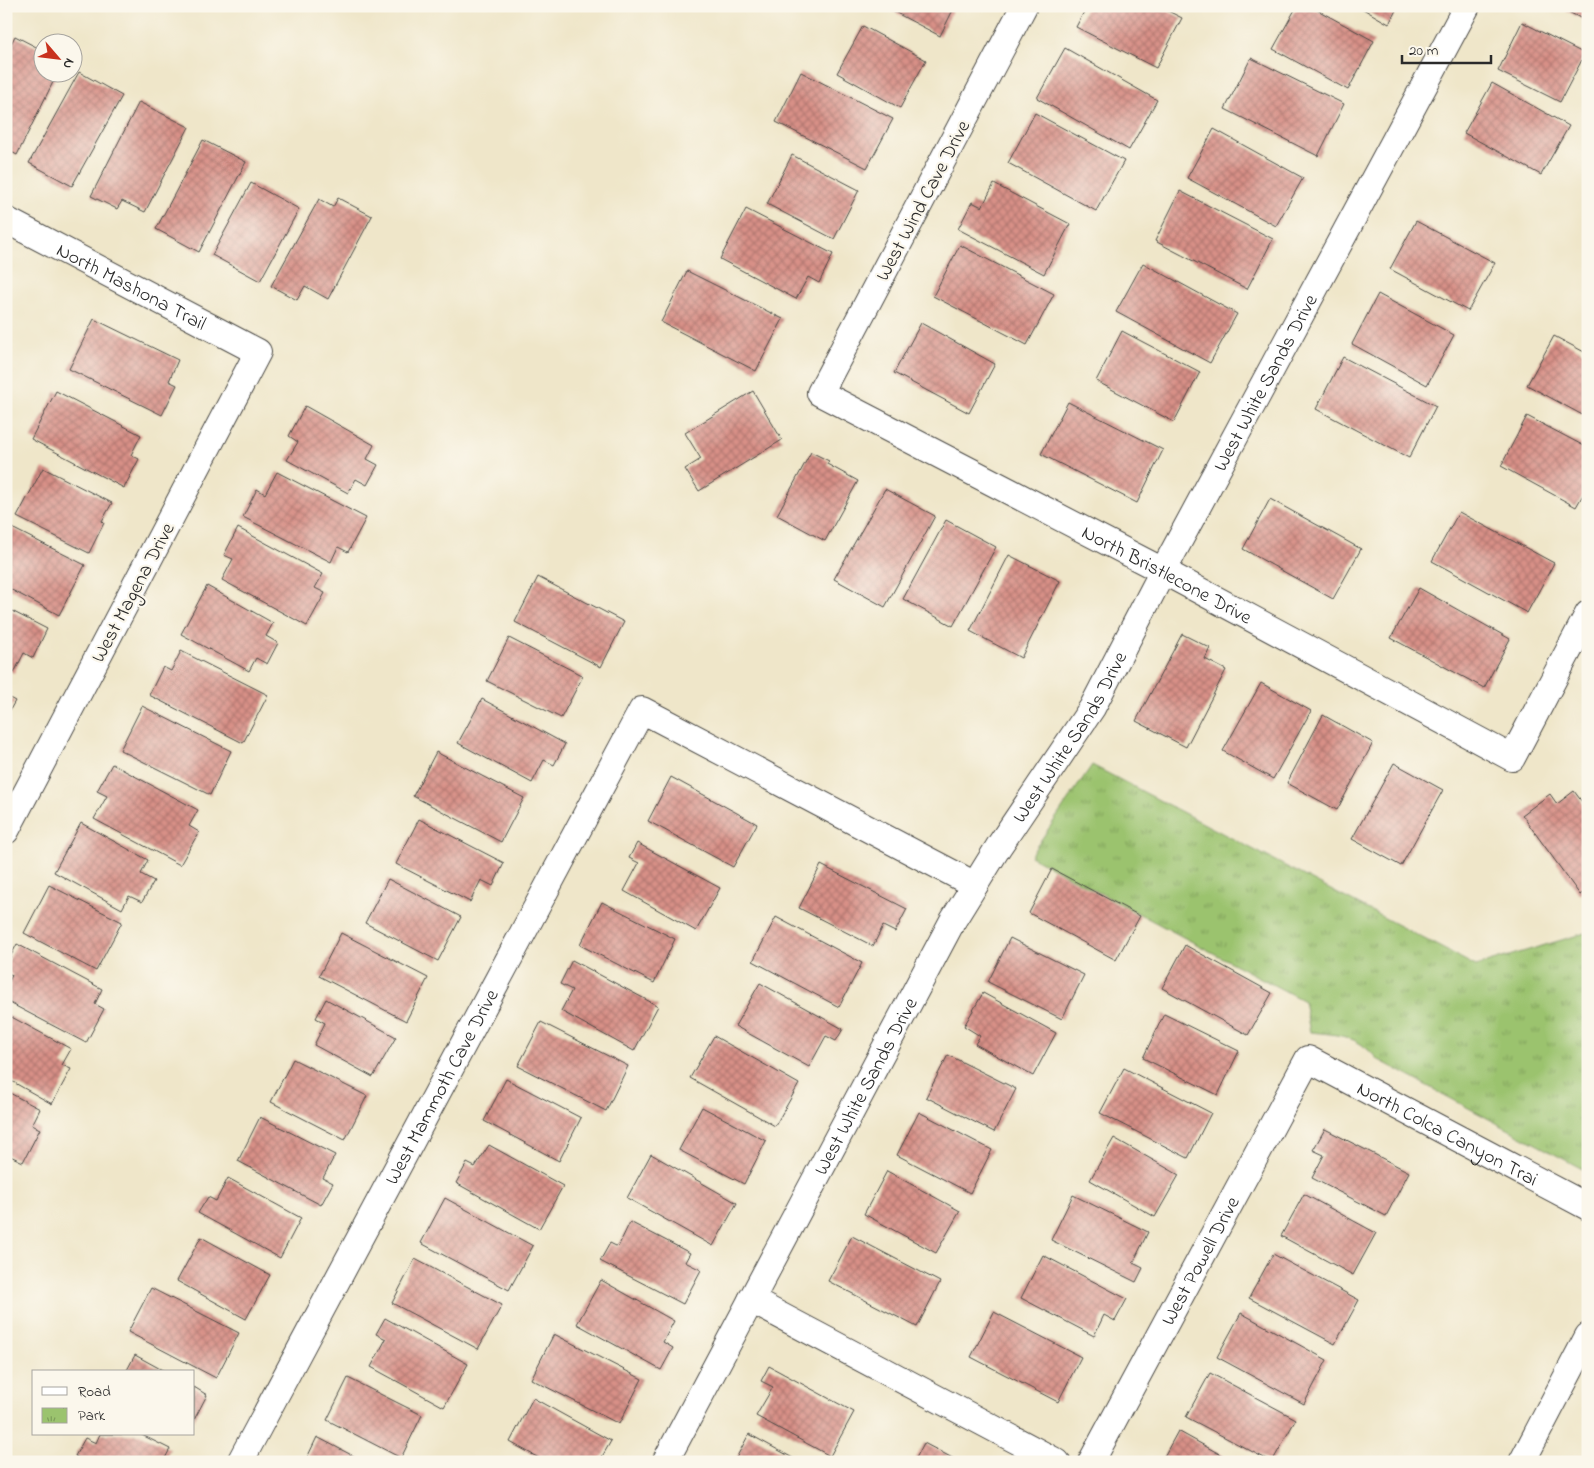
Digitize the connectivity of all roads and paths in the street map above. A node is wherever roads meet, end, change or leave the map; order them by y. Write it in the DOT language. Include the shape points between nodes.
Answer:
graph roads {
  1 [pos="1024,6"];
  2 [pos="1467,6"];
  3 [pos="6,220"];
  4 [pos="258,352"];
  5 [pos="820,393"];
  6 [pos="1163,572"];
  7 [pos="1588,614"];
  8 [pos="6,831"];
  9 [pos="975,885"];
  10 [pos="1308,1058"];
  11 [pos="1588,1207"];
  12 [pos="751,1300"];
  13 [pos="1588,1336"];
  14 [pos="240,1462"];
  15 [pos="665,1462"];
  16 [pos="1057,1462"];
  17 [pos="1091,1462"];
  18 [pos="1522,1462"];
  1 -- 5 [label="street, West Wind Cave Drive"];
  2 -- 6 [label="street, West White Sands Drive"];
  3 -- 4 [label="street, North Mashona Trail"];
  4 -- 8 [label="street, West Magena Drive"];
  5 -- 6 [label="street, North Bristlecone Drive"];
  6 -- 7 [label="street, North Bristlecone Drive" via="1512,758"];
  6 -- 9 [label="street, West White Sands Drive" via="1092,708"];
  9 -- 12 [label="street, West White Sands Drive" via="952,922"];
  9 -- 14 [label="street, West Mammoth Cave Drive" via="642,710"];
  10 -- 11 [label="street, North Colca Canyon Trai"];
  10 -- 17 [label="street, West Powell Drive"];
  12 -- 15 [label="street, West White Sands Drive"];
  12 -- 16 [label="street"];
  13 -- 18 [label="street"];
}
